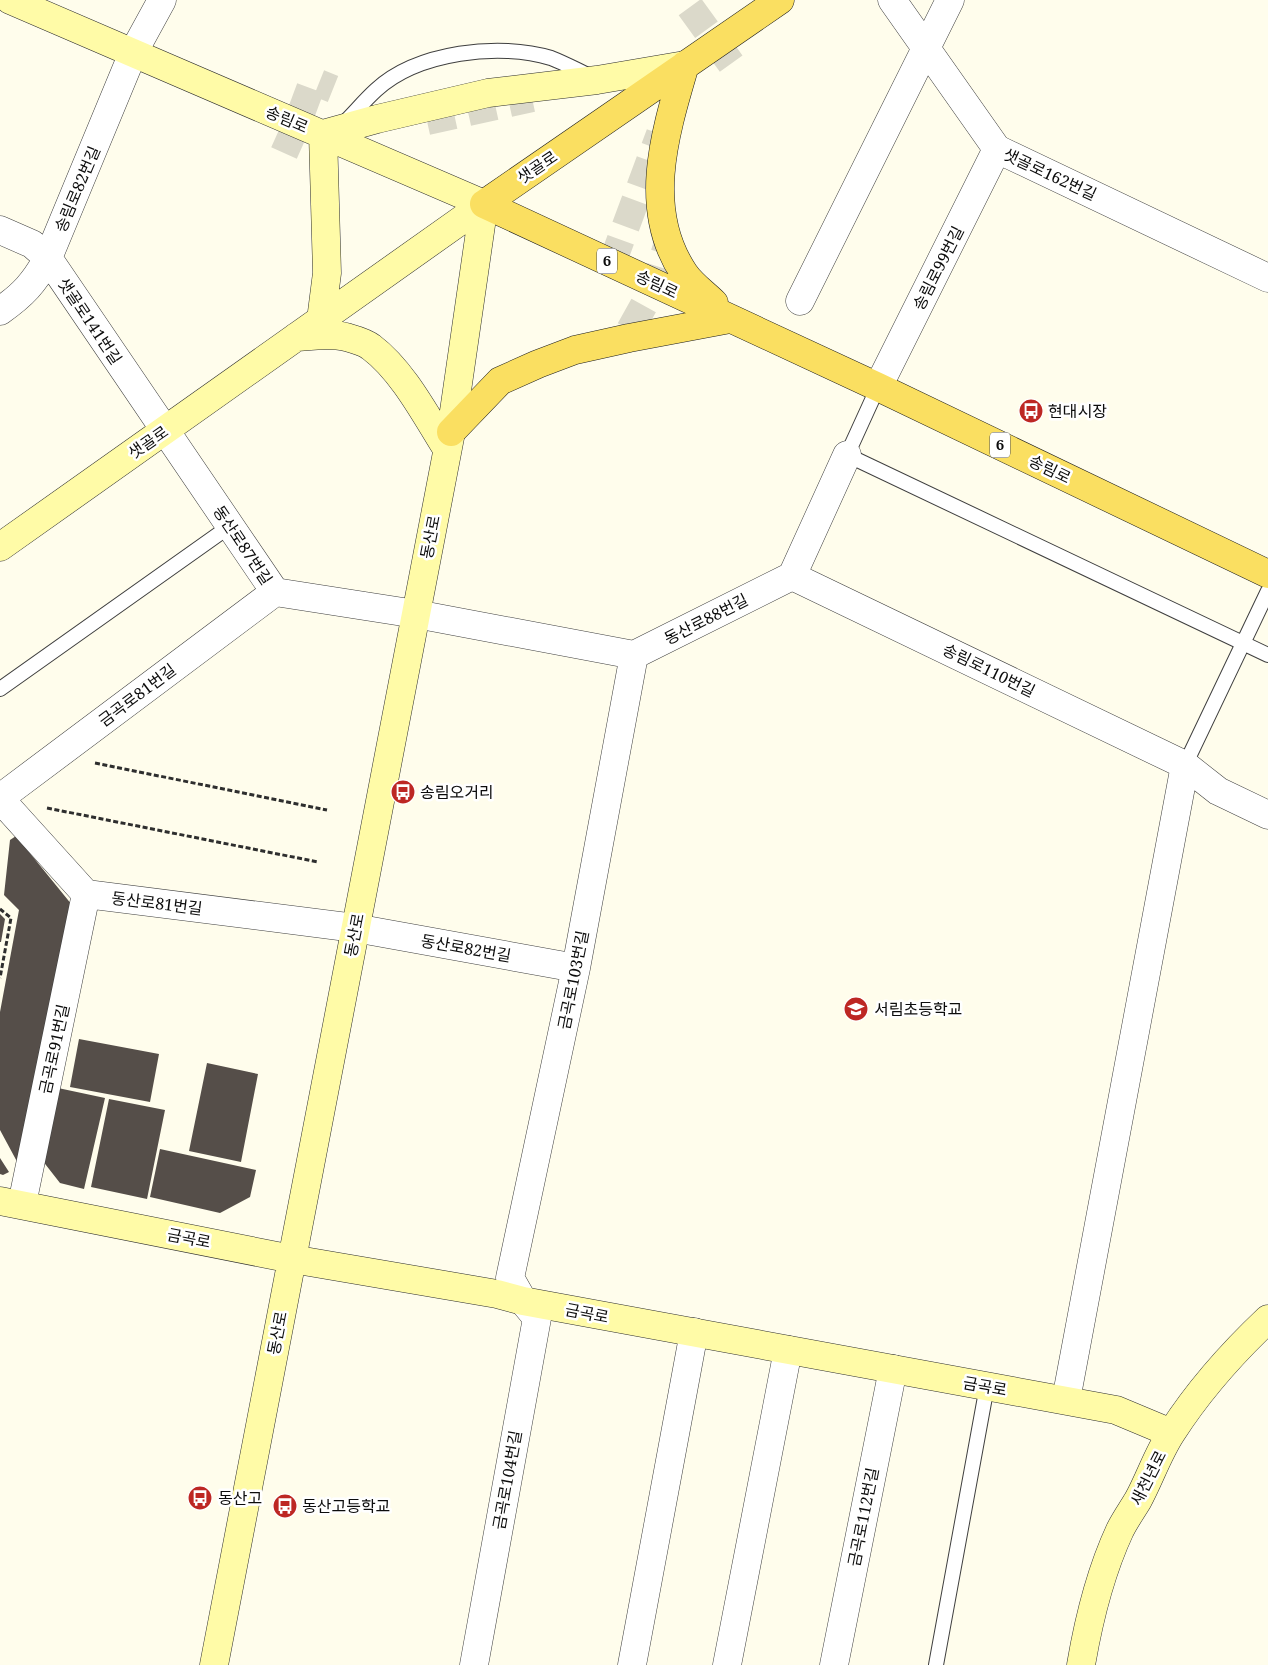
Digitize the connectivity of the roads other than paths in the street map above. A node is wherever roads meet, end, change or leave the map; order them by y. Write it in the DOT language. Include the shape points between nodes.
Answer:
graph roads {
  1 [pos="10,0"];
  2 [pos="162,0"];
  3 [pos="780,0"];
  4 [pos="892,0"];
  5 [pos="950,0"];
  6 [pos="926,47"];
  7 [pos="133,53"];
  8 [pos="685,65"];
  9 [pos="597,80"];
  10 [pos="331,132"];
  11 [pos="997,149"];
  12 [pos="484,204"];
  13 [pos="0,230"];
  14 [pos="48,258"];
  15 [pos="1268,278"];
  16 [pos="800,301"];
  17 [pos="0,311"];
  18 [pos="730,318"];
  19 [pos="320,320"];
  20 [pos="296,337"];
  21 [pos="878,387"];
  22 [pos="165,430"];
  23 [pos="449,440"];
  24 [pos="847,455"];
  25 [pos="230,526"];
  26 [pos="0,547"];
  27 [pos="1268,574"];
  28 [pos="792,576"];
  29 [pos="1268,591"];
  30 [pos="275,592"];
  31 [pos="416,614"];
  32 [pos="1243,643"];
  33 [pos="634,655"];
  34 [pos="1268,655"];
  35 [pos="0,689"];
  36 [pos="1185,765"];
  37 [pos="0,798"];
  38 [pos="1268,815"];
  39 [pos="86,894"];
  40 [pos="355,928"];
  41 [pos="576,968"];
  42 [pos="11,1202"];
  43 [pos="292,1259"];
  44 [pos="522,1301"];
  45 [pos="1268,1319"];
  46 [pos="694,1332"];
  47 [pos="788,1350"];
  48 [pos="893,1369"];
  49 [pos="987,1386"];
  50 [pos="1066,1400"];
  51 [pos="1171,1433"];
  52 [pos="214,1665"];
  53 [pos="474,1665"];
  54 [pos="632,1665"];
  55 [pos="727,1665"];
  56 [pos="834,1665"];
  57 [pos="936,1665"];
  58 [pos="1081,1665"];
  1 -- 7 [label="street, 송림로"];
  2 -- 7 [label="street, 송림로82번길"];
  3 -- 8 [label="main road, 샛골로"];
  4 -- 6 [label="street, 샛골로162번길"];
  5 -- 6 [label="street"];
  6 -- 11 [label="street, 샛골로162번길"];
  6 -- 16 [label="street"];
  7 -- 10 [label="street, 송림로"];
  7 -- 14 [label="street, 송림로82번길"];
  8 -- 9 [label="street"];
  8 -- 12 [label="main road, 샛골로"];
  8 -- 18 [label="main road" via="663,146 660,190 665,234 685,274"];
  9 -- 10 [label="street" via="488,94"];
  9 -- 10 [label="lane" via="552,58 507,50 463,53 410,67 377,89"];
  10 -- 12 [label="street, 송림로"];
  10 -- 19 [label="street" via="327,273"];
  11 -- 15 [label="street, 샛골로162번길"];
  11 -- 21 [label="street, 송림로99번길"];
  12 -- 18 [label="main road, 송림로 / 6"];
  12 -- 19 [label="street, 샛골로"];
  12 -- 23 [label="street, 동산로"];
  13 -- 14 [label="street, 샛골로141번길" via="32,244"];
  14 -- 17 [label="street, 송림로82번길" via="21,297"];
  14 -- 22 [label="street, 샛골로141번길"];
  18 -- 21 [label="main road, 송림로 / 6"];
  18 -- 23 [label="main road" via="584,348 538,364 500,382"];
  19 -- 20 [label="street, 샛골로"];
  20 -- 22 [label="street, 샛골로"];
  20 -- 23 [label="street" via="345,337 370,346 388,362"];
  21 -- 24 [label="lane"];
  21 -- 27 [label="main road, 송림로 / 6"];
  22 -- 25 [label="street, 동산로87번길"];
  22 -- 26 [label="street, 샛골로"];
  23 -- 31 [label="street, 동산로"];
  24 -- 28 [label="street"];
  24 -- 32 [label="lane"];
  25 -- 30 [label="street, 동산로87번길"];
  25 -- 35 [label="lane"];
  28 -- 33 [label="street, 동산로88번길"];
  28 -- 36 [label="street, 송림로110번길"];
  29 -- 32 [label="lane"];
  30 -- 31 [label="street, 동산로87번길"];
  30 -- 37 [label="street, 금곡로81번길"];
  31 -- 33 [label="street"];
  31 -- 40 [label="street, 동산로"];
  32 -- 34 [label="lane"];
  32 -- 36 [label="lane"];
  33 -- 41 [label="street, 금곡로103번길"];
  36 -- 38 [label="street, 송림로110번길" via="1218,791"];
  36 -- 50 [label="street"];
  37 -- 39 [label="street"];
  39 -- 40 [label="street, 동산로81번길"];
  39 -- 42 [label="street, 금곡로91번길"];
  40 -- 41 [label="street, 동산로82번길"];
  40 -- 43 [label="street, 동산로"];
  41 -- 44 [label="street, 금곡로103번길" via="510,1278"];
  42 -- 43 [label="street, 금곡로"];
  43 -- 44 [label="street, 금곡로"];
  43 -- 52 [label="street, 동산로"];
  44 -- 46 [label="street, 금곡로"];
  44 -- 53 [label="street, 금곡로104번길" via="537,1318"];
  45 -- 51 [label="street, 새천년로" via="1205,1384"];
  46 -- 47 [label="street, 금곡로"];
  46 -- 54 [label="street"];
  47 -- 48 [label="street, 금곡로"];
  47 -- 55 [label="street"];
  48 -- 49 [label="street, 금곡로"];
  48 -- 56 [label="street, 금곡로112번길"];
  49 -- 50 [label="street, 금곡로"];
  49 -- 57 [label="lane"];
  50 -- 51 [label="street, 금곡로" via="1116,1410"];
  51 -- 58 [label="street, 새천년로" via="1121,1529 1105,1568 1090,1618"];
}
